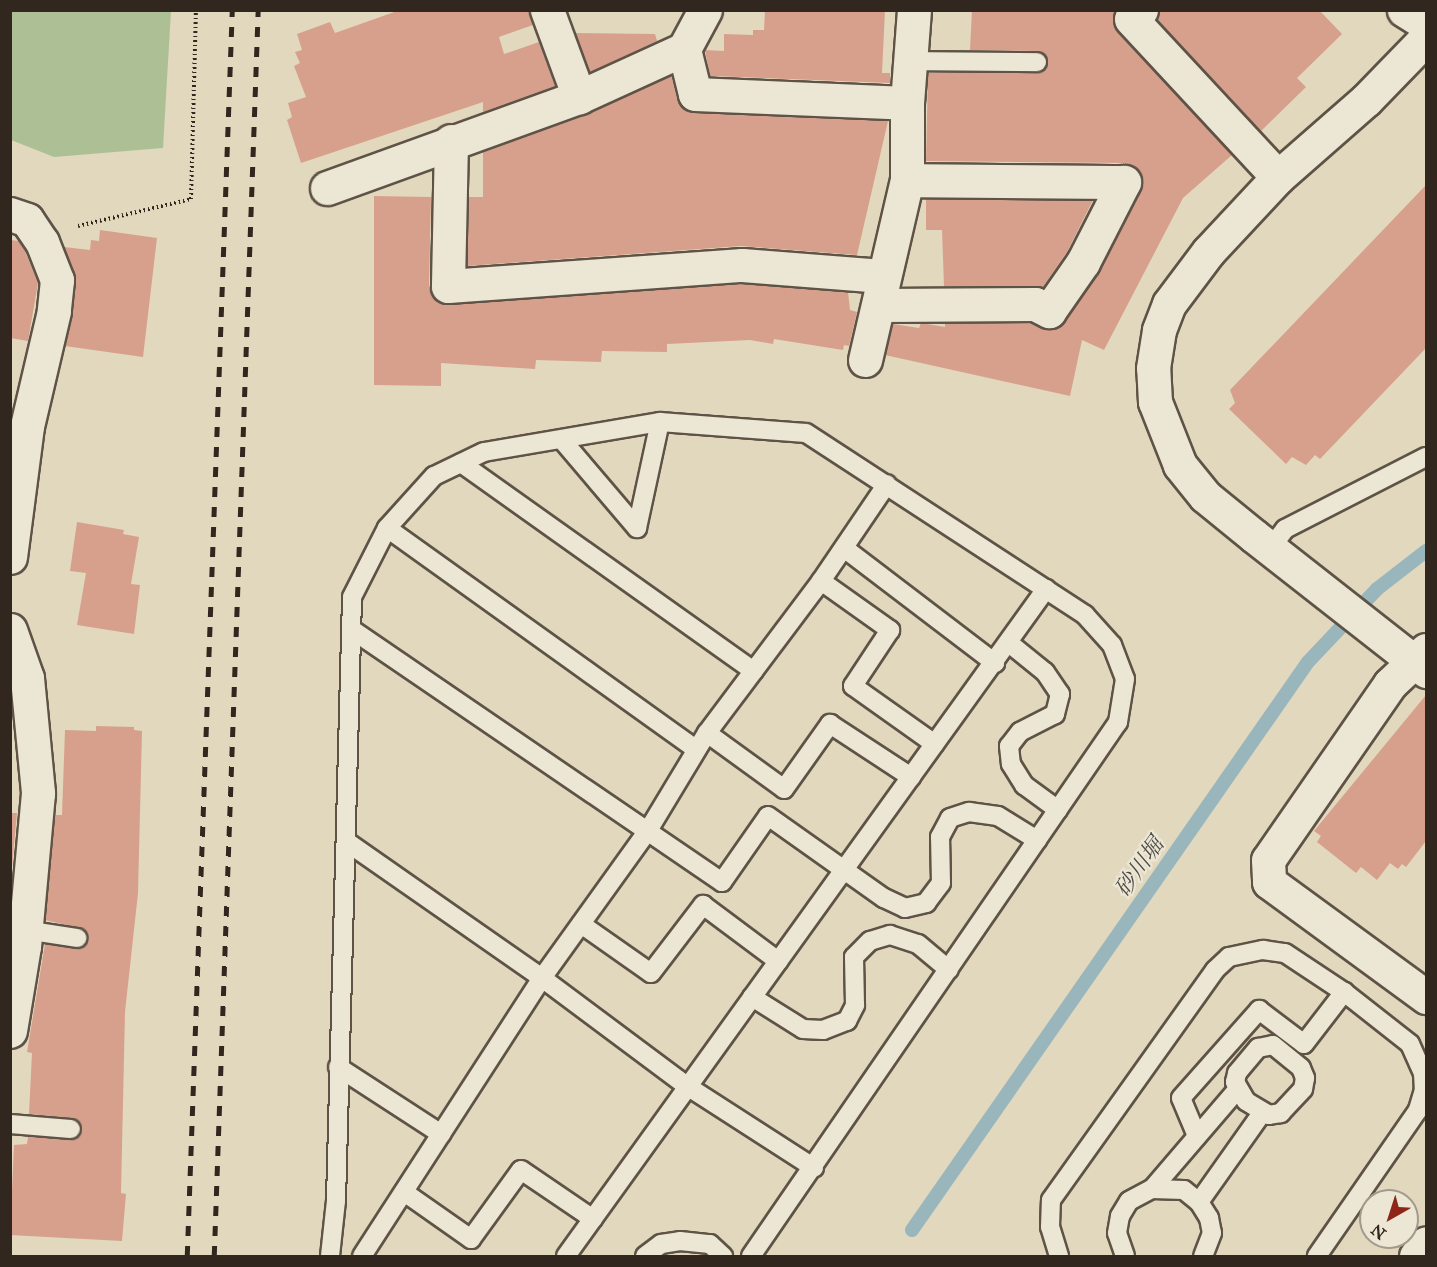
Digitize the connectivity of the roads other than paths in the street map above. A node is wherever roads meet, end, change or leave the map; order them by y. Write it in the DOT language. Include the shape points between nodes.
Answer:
graph roads {
  1 [pos="547,10"];
  2 [pos="914,10"];
  3 [pos="1141,10"];
  4 [pos="1404,10"];
  5 [pos="1426,24"];
  6 [pos="693,25"];
  7 [pos="1426,38"];
  8 [pos="910,61"];
  9 [pos="1037,62"];
  10 [pos="579,97"];
  11 [pos="907,103"];
  12 [pos="451,141"];
  13 [pos="1278,177"];
  14 [pos="907,180"];
  15 [pos="327,188"];
  16 [pos="10,214"];
  17 [pos="882,290"];
  18 [pos="865,360"];
  19 [pos="660,422"];
  20 [pos="562,440"];
  21 [pos="1426,457"];
  22 [pos="461,463"];
  23 [pos="887,483"];
  24 [pos="387,528"];
  25 [pos="1262,542"];
  26 [pos="844,548"];
  27 [pos="10,557"];
  28 [pos="821,581"];
  29 [pos="1046,589"];
  30 [pos="351,628"];
  31 [pos="10,630"];
  32 [pos="1009,643"];
  33 [pos="1414,655"];
  34 [pos="995,663"];
  35 [pos="754,671"];
  36 [pos="707,733"];
  37 [pos="935,744"];
  38 [pos="696,749"];
  39 [pos="911,777"];
  40 [pos="24,793"];
  41 [pos="1058,810"];
  42 [pos="649,830"];
  43 [pos="1037,840"];
  44 [pos="347,842"];
  45 [pos="845,868"];
  46 [pos="581,924"];
  47 [pos="77,938"];
  48 [pos="20,940"];
  49 [pos="778,961"];
  50 [pos="949,970"];
  51 [pos="542,978"];
  52 [pos="1344,992"];
  53 [pos="752,997"];
  54 [pos="1426,997"];
  55 [pos="10,1031"];
  56 [pos="338,1067"];
  57 [pos="687,1086"];
  58 [pos="1237,1090"];
  59 [pos="1262,1113"];
  60 [pos="10,1124"];
  61 [pos="72,1130"];
  62 [pos="441,1134"];
  63 [pos="1197,1136"];
  64 [pos="814,1168"];
  65 [pos="1152,1189"];
  66 [pos="404,1192"];
  67 [pos="1198,1202"];
  68 [pos="593,1219"];
  69 [pos="1426,1243"];
  70 [pos="330,1257"];
  71 [pos="362,1257"];
  72 [pos="566,1257"];
  73 [pos="645,1257"];
  74 [pos="723,1257"];
  75 [pos="751,1257"];
  76 [pos="1059,1257"];
  77 [pos="1125,1257"];
  78 [pos="1203,1257"];
  79 [pos="1317,1257"];
  80 [pos="1416,1257"];
  1 -- 10 [label="street"];
  2 -- 8 [label="street"];
  3 -- 13 [label="street" via="1131,19"];
  4 -- 5 [label="street"];
  6 -- 10 [label="street"];
  6 -- 11 [label="street" via="695,94"];
  7 -- 13 [label="street" via="1366,100"];
  8 -- 9 [label="lane"];
  8 -- 11 [label="street"];
  10 -- 12 [label="street"];
  11 -- 14 [label="street"];
  12 -- 15 [label="street"];
  12 -- 17 [label="street" via="448,286 742,266"];
  13 -- 25 [label="street" via="1185,279 1159,330 1153,368 1155,402 1180,465 1205,496"];
  14 -- 17 [label="street"];
  14 -- 17 [label="street" via="1124,182 1083,262 1049,310 1035,304"];
  16 -- 27 [label="street" via="27,220 42,242 57,280 54,311 27,426"];
  17 -- 18 [label="street"];
  19 -- 20 [label="lane"];
  19 -- 20 [label="lane" via="638,528"];
  19 -- 23 [label="lane" via="806,433"];
  20 -- 22 [label="lane" via="484,452"];
  21 -- 25 [label="lane"];
  22 -- 24 [label="lane" via="434,476"];
  22 -- 35 [label="lane"];
  23 -- 26 [label="lane"];
  23 -- 29 [label="lane"];
  24 -- 30 [label="lane" via="352,597"];
  24 -- 38 [label="lane"];
  25 -- 33 [label="street"];
  26 -- 28 [label="lane"];
  26 -- 34 [label="lane"];
  28 -- 35 [label="lane"];
  28 -- 37 [label="lane" via="890,630 853,686"];
  29 -- 32 [label="lane"];
  29 -- 41 [label="lane" via="1085,615 1112,645 1125,679 1118,722"];
  30 -- 42 [label="lane"];
  30 -- 44 [label="lane"];
  31 -- 40 [label="street" via="27,678"];
  32 -- 34 [label="lane"];
  32 -- 41 [label="lane" via="1045,672 1060,694 1055,714 1020,732 1009,746 1011,764 1024,785"];
  33 -- 54 [label="street" via="1268,860 1269,882"];
  34 -- 37 [label="lane"];
  35 -- 36 [label="lane"];
  36 -- 38 [label="lane"];
  36 -- 39 [label="lane" via="784,789 830,723"];
  37 -- 39 [label="lane"];
  38 -- 42 [label="lane"];
  39 -- 45 [label="lane"];
  40 -- 48 [label="street"];
  41 -- 43 [label="lane"];
  42 -- 45 [label="lane" via="722,882 768,816"];
  42 -- 46 [label="lane"];
  43 -- 45 [label="lane" via="998,816 969,812 950,818 940,837 941,883 926,903 905,908 884,898"];
  43 -- 50 [label="lane"];
  44 -- 51 [label="lane"];
  44 -- 56 [label="lane"];
  45 -- 49 [label="lane"];
  46 -- 49 [label="lane" via="651,973 703,904"];
  46 -- 51 [label="lane"];
  47 -- 48 [label="lane"];
  48 -- 55 [label="street"];
  49 -- 53 [label="lane"];
  50 -- 53 [label="lane" via="918,944 890,935 870,941 854,957 855,1005 848,1021 823,1030 803,1029"];
  50 -- 64 [label="lane"];
  51 -- 57 [label="lane"];
  51 -- 62 [label="lane"];
  52 -- 63 [label="lane" via="1304,1044 1259,1010 1181,1098"];
  52 -- 76 [label="lane" via="1285,953 1263,950 1229,957 1215,970 1051,1200 1050,1227"];
  52 -- 79 [label="lane" via="1410,1044 1419,1059 1424,1090 1418,1110"];
  53 -- 57 [label="lane"];
  56 -- 62 [label="lane"];
  56 -- 70 [label="lane" via="336,1201"];
  57 -- 64 [label="lane"];
  57 -- 68 [label="lane"];
  58 -- 59 [label="lane"];
  58 -- 59 [label="lane" via="1237,1073 1258,1048 1279,1048 1301,1068 1305,1078 1303,1089 1281,1113"];
  58 -- 63 [label="lane"];
  59 -- 67 [label="lane"];
  60 -- 61 [label="lane"];
  62 -- 66 [label="lane"];
  63 -- 65 [label="lane"];
  64 -- 75 [label="lane"];
  65 -- 67 [label="lane" via="1184,1190"];
  65 -- 77 [label="lane" via="1129,1201 1120,1216 1117,1233"];
  66 -- 68 [label="lane" via="471,1239 521,1170"];
  66 -- 71 [label="lane"];
  67 -- 78 [label="lane" via="1209,1218 1212,1233"];
  68 -- 72 [label="lane"];
  69 -- 80 [label="street"];
  73 -- 74 [label="lane" via="661,1244 680,1241 710,1244"];
}
